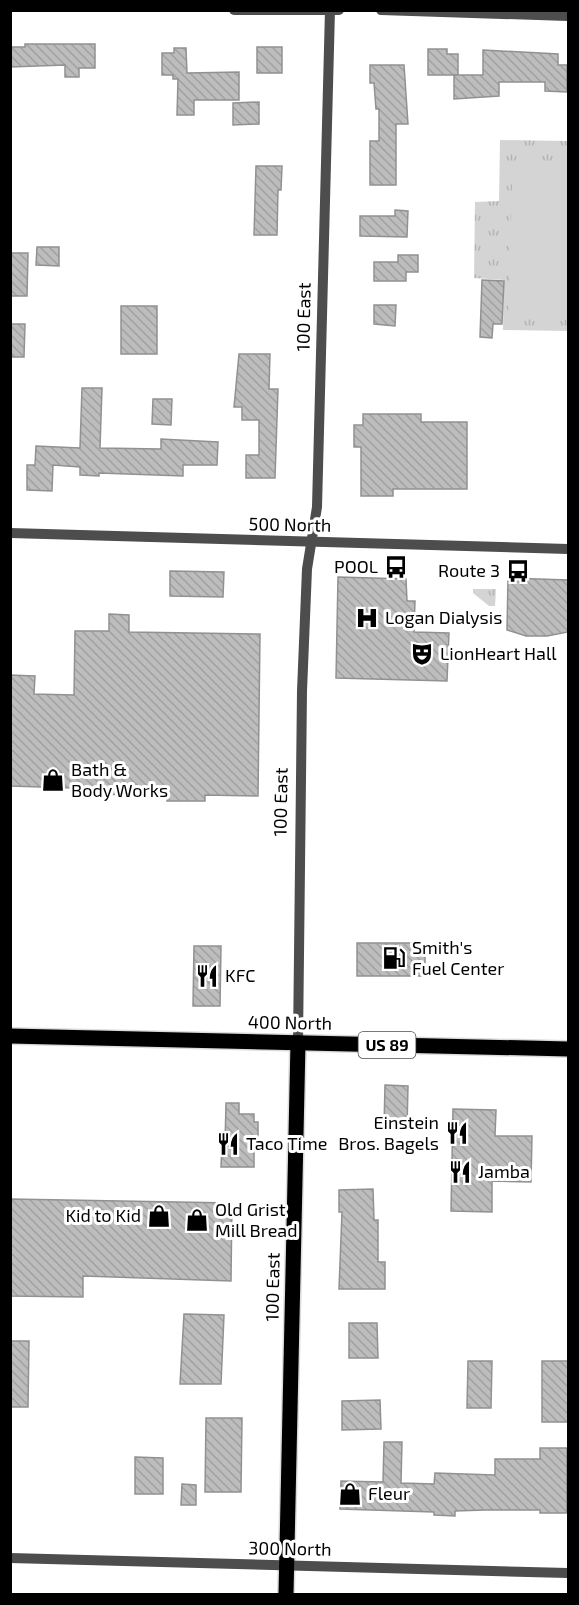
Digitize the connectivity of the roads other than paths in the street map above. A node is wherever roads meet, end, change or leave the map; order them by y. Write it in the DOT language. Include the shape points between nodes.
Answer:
graph roads {
  1 [pos="234,10"];
  2 [pos="339,10"];
  3 [pos="381,10"];
  4 [pos="330,11"];
  5 [pos="568,16"];
  6 [pos="10,533"];
  7 [pos="311,543"];
  8 [pos="568,549"];
  9 [pos="10,1036"];
  10 [pos="298,1043"];
  11 [pos="568,1049"];
  12 [pos="10,1558"];
  13 [pos="286,1566"];
  14 [pos="568,1573"];
  15 [pos="286,1594"];
  1 -- 4 [label="street"];
  2 -- 4 [label="street"];
  3 -- 5 [label="street"];
  4 -- 7 [label="street, 100 East" via="322,380 317,507"];
  6 -- 7 [label="street, 500 North"];
  7 -- 8 [label="street, 500 North"];
  7 -- 10 [label="street, 100 East" via="302,691"];
  9 -- 10 [label="main road, 400 North / US 89"];
  10 -- 11 [label="main road, 400 North / US 89"];
  10 -- 13 [label="main road, 100 East"];
  12 -- 13 [label="street, 300 North"];
  13 -- 14 [label="street, 300 North"];
  13 -- 15 [label="main road, 100 East"];
}
